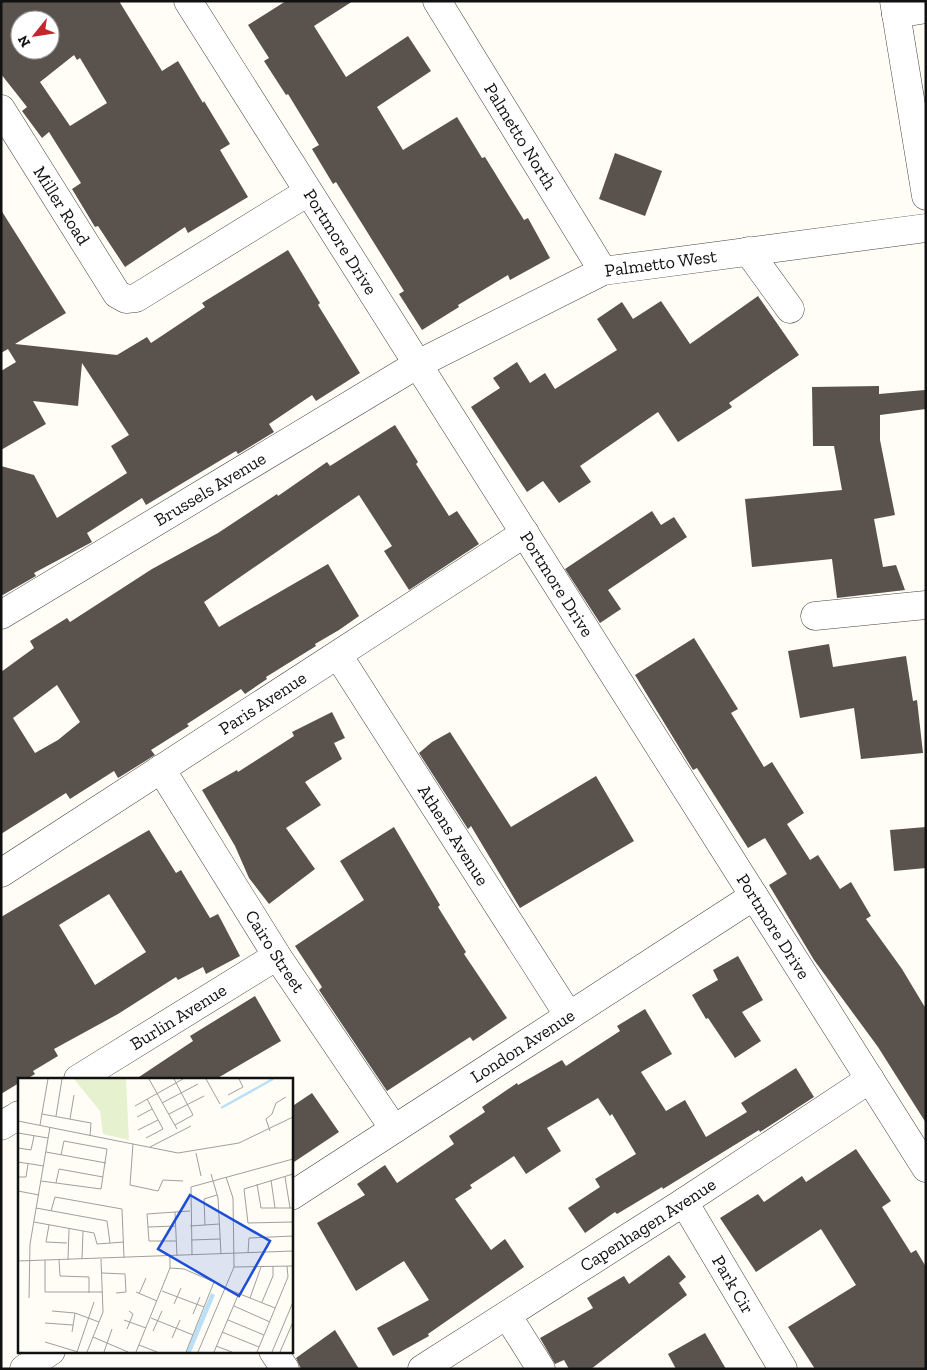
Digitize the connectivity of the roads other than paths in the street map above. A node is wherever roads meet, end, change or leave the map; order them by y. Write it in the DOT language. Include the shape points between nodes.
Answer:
graph roads {
  1 [pos="188,1"];
  2 [pos="437,1"];
  3 [pos="895,7"];
  4 [pos="926,9"];
  5 [pos="1,109"];
  6 [pos="308,192"];
  7 [pos="926,196"];
  8 [pos="926,228"];
  9 [pos="748,251"];
  10 [pos="603,271"];
  11 [pos="790,309"];
  12 [pos="418,364"];
  13 [pos="525,534"];
  14 [pos="926,605"];
  15 [pos="1,615"];
  16 [pos="815,616"];
  17 [pos="338,655"];
  18 [pos="162,769"];
  19 [pos="1,873"];
  20 [pos="754,896"];
  21 [pos="278,956"];
  22 [pos="569,1016"];
  23 [pos="80,1078"];
  24 [pos="870,1079"];
  25 [pos="18,1116"];
  26 [pos="1,1126"];
  27 [pos="394,1130"];
  28 [pos="925,1165"];
  29 [pos="292,1195"];
  30 [pos="684,1202"];
  31 [pos="507,1315"];
  32 [pos="50,1352"];
  33 [pos="274,1352"];
  34 [pos="24,1369"];
  35 [pos="285,1369"];
  36 [pos="422,1369"];
  37 [pos="540,1369"];
  38 [pos="783,1369"];
  1 -- 6 [label="street, Portmore Drive"];
  2 -- 10 [label="street, Palmetto North"];
  3 -- 4 [label="street"];
  3 -- 7 [label="street"];
  5 -- 6 [label="street, Miller Road" via="117,294 126,299 136,298"];
  6 -- 12 [label="street, Portmore Drive"];
  8 -- 9 [label="street, Palmetto West"];
  9 -- 10 [label="street, Palmetto West"];
  9 -- 11 [label="street"];
  10 -- 12 [label="street, Palmetto West"];
  12 -- 13 [label="street, Portmore Drive"];
  12 -- 15 [label="street, Brussels Avenue"];
  13 -- 17 [label="street, Paris Avenue"];
  13 -- 20 [label="street, Portmore Drive"];
  14 -- 16 [label="street"];
  17 -- 18 [label="street, Paris Avenue"];
  17 -- 22 [label="street, Athens Avenue"];
  18 -- 19 [label="street, Paris Avenue"];
  18 -- 21 [label="street, Cairo Street"];
  20 -- 22 [label="street, London Avenue"];
  20 -- 24 [label="street, Portmore Drive"];
  21 -- 23 [label="street, Burlin Avenue"];
  21 -- 27 [label="street, Cairo Street"];
  22 -- 27 [label="street, London Avenue"];
  24 -- 28 [label="street, Portmore Drive"];
  24 -- 30 [label="street, Capenhagen Avenue"];
  25 -- 26 [label="street"];
  27 -- 29 [label="street, London Avenue"];
  30 -- 31 [label="street, Capenhagen Avenue"];
  30 -- 38 [label="street, Park Cir"];
  31 -- 36 [label="street, Capenhagen Avenue"];
  31 -- 37 [label="street"];
  32 -- 34 [label="street"];
  33 -- 35 [label="street"];
}
